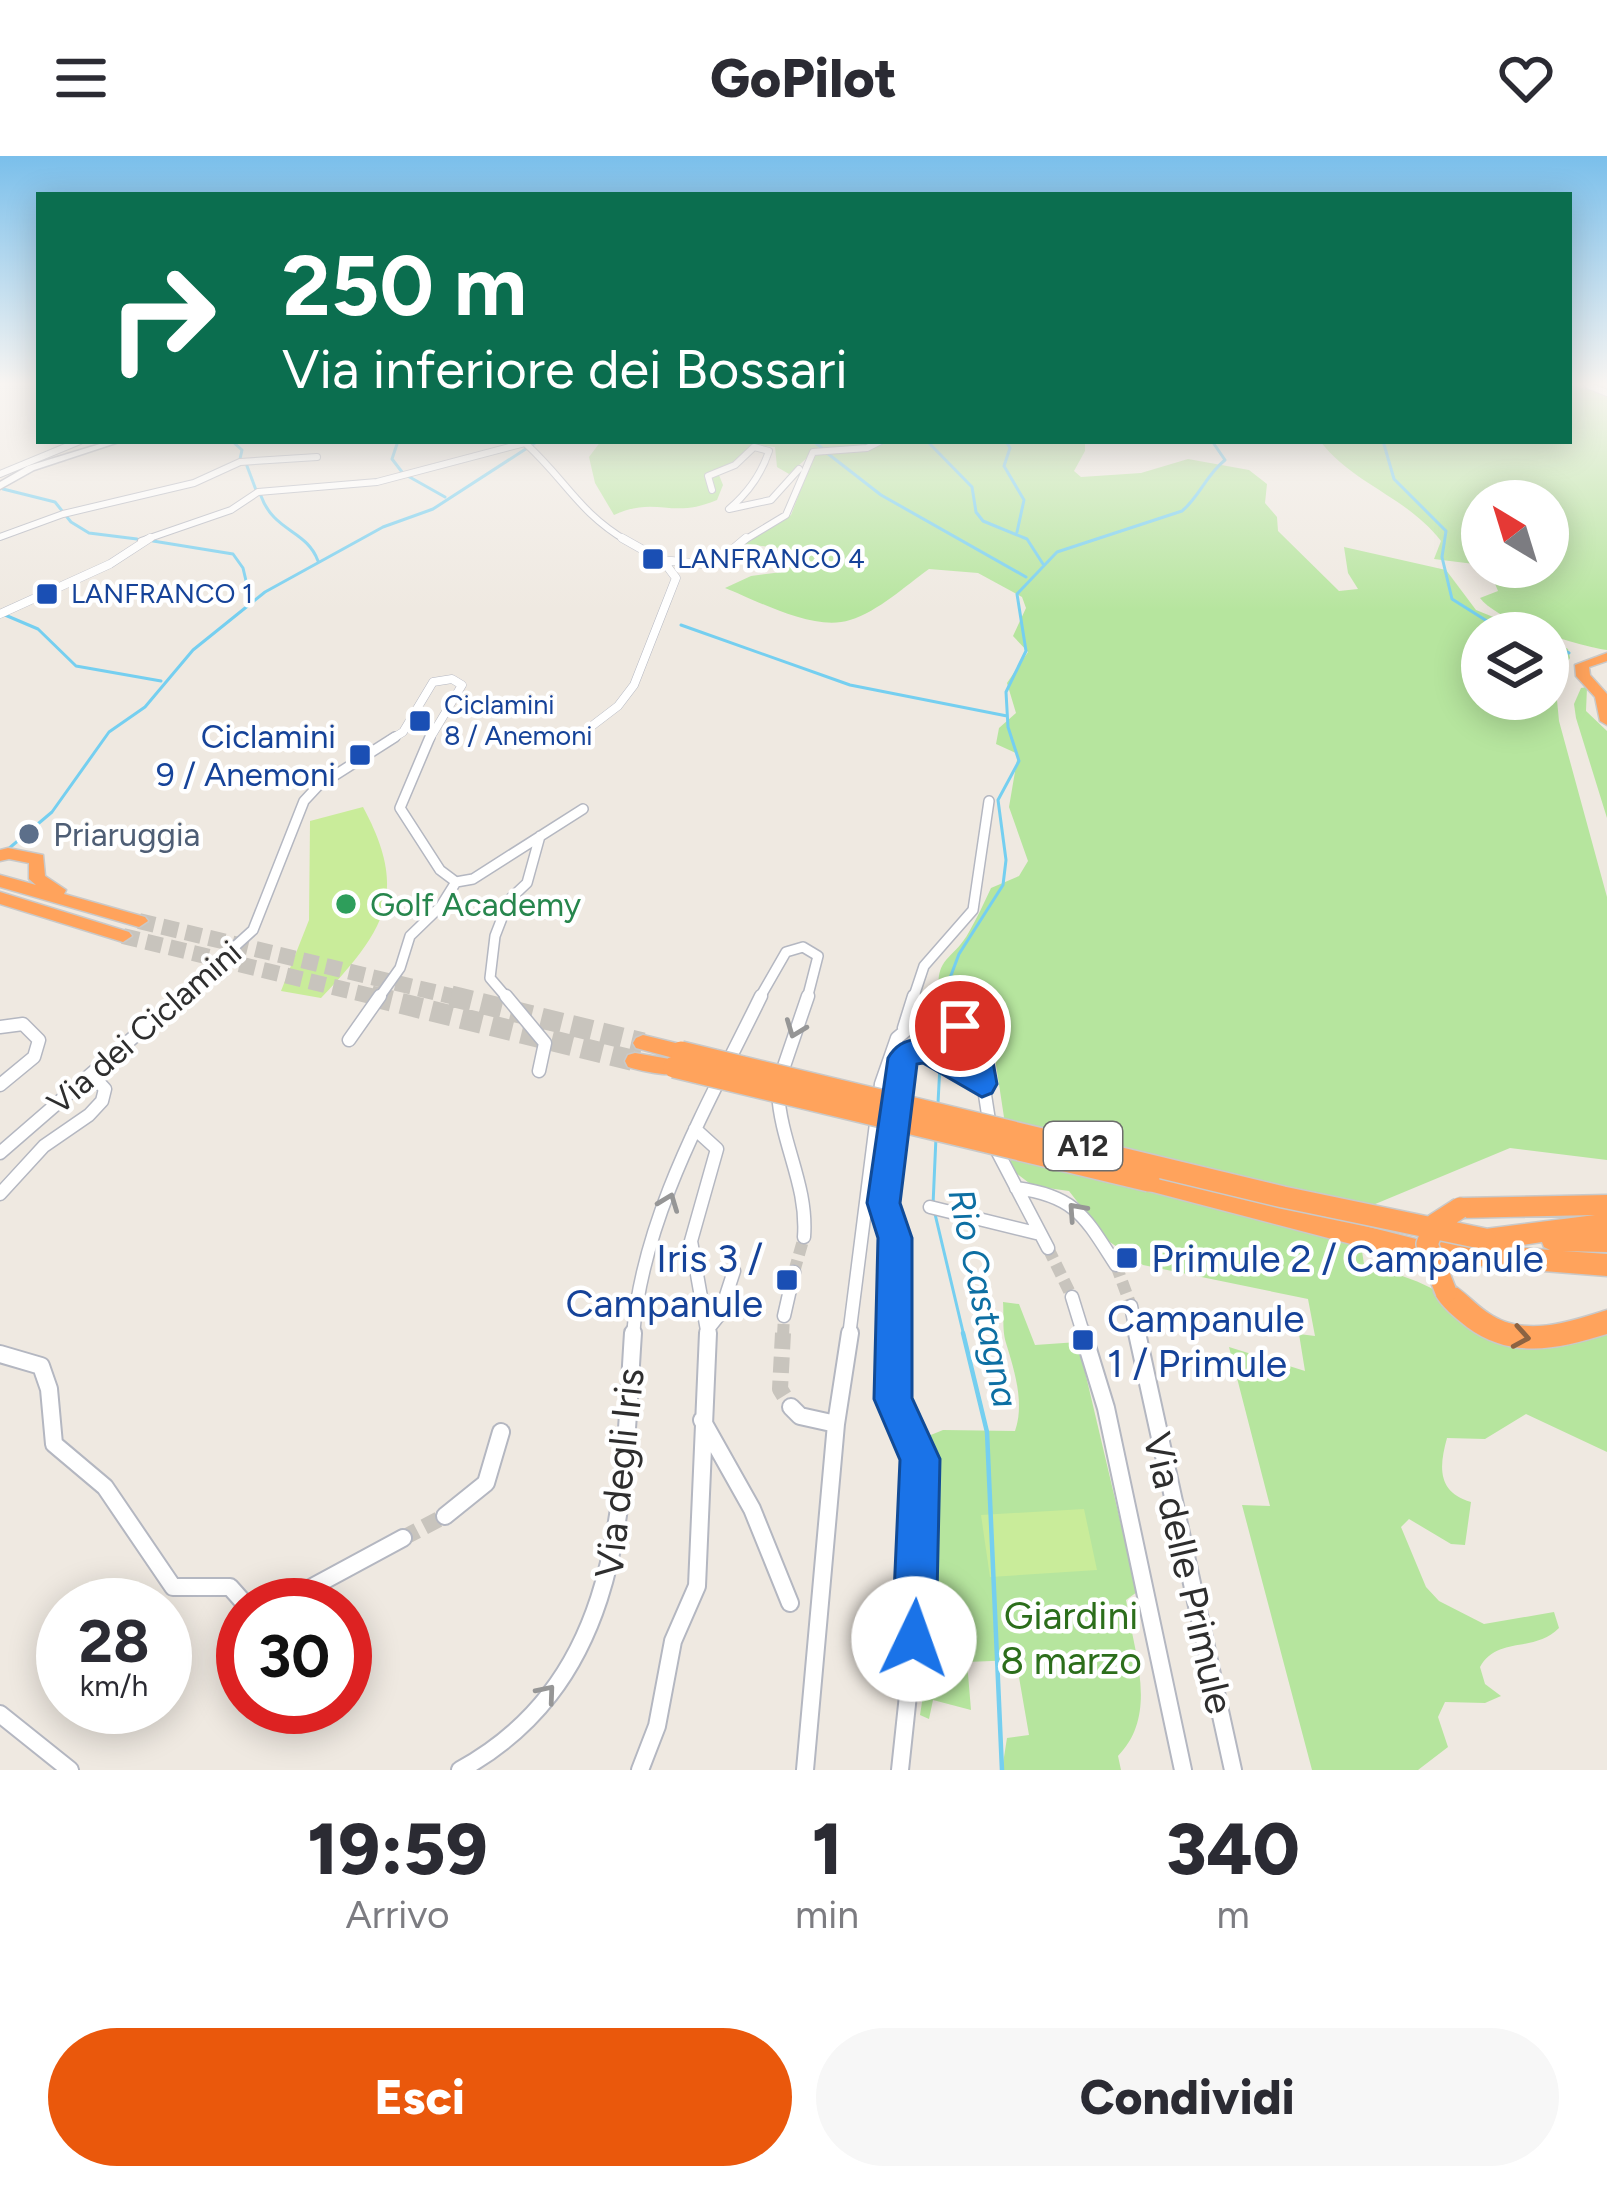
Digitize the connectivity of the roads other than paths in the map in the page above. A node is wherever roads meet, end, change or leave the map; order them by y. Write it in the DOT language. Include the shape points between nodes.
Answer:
graph roads {
  1 [pos="33,460"];
  2 [pos="56,460"];
  3 [pos="266,460"];
  4 [pos="459,460"];
  5 [pos="545,460"];
  6 [pos="740,460"];
  7 [pos="766,460"];
  8 [pos="810,460"];
  9 [pos="802,470"];
  10 [pos="0,474"];
  11 [pos="0,486"];
  12 [pos="712,490"];
  13 [pos="0,537"];
  14 [pos="661,560"];
  15 [pos="0,614"];
  16 [pos="1607,659"];
  17 [pos="1607,671"];
  18 [pos="1604,699"];
  19 [pos="620,716"];
  20 [pos="1607,721"];
  21 [pos="989,801"];
  22 [pos="583,809"];
  23 [pos="540,836"];
  24 [pos="0,856"];
  25 [pos="0,880"];
  26 [pos="456,882"];
  27 [pos="0,898"];
  28 [pos="88,906"];
  29 [pos="139,921"];
  30 [pos="123,936"];
  31 [pos="0,1027"];
  32 [pos="904,1028"];
  33 [pos="349,1040"];
  34 [pos="639,1052"];
  35 [pos="678,1060"];
  36 [pos="539,1071"];
  37 [pos="92,1075"];
  38 [pos="0,1084"];
  39 [pos="982,1084"];
  40 [pos="695,1129"];
  41 [pos="0,1154"];
  42 [pos="1016,1188"];
  43 [pos="0,1195"];
  44 [pos="1607,1205"];
  45 [pos="930,1207"];
  46 [pos="1607,1224"];
  47 [pos="804,1237"];
  48 [pos="1484,1239"];
  49 [pos="1607,1241"];
  50 [pos="1116,1265"];
  51 [pos="1607,1265"];
  52 [pos="734,1270"];
  53 [pos="794,1272"];
  54 [pos="1072,1297"];
  55 [pos="1131,1306"];
  56 [pos="784,1316"];
  57 [pos="1607,1322"];
  58 [pos="709,1329"];
  59 [pos="0,1354"];
  60 [pos="790,1407"];
  61 [pos="702,1419"];
  62 [pos="836,1424"];
  63 [pos="501,1432"];
  64 [pos="445,1516"];
  65 [pos="403,1538"];
  66 [pos="329,1578"];
  67 [pos="216,1587"];
  68 [pos="790,1604"];
  69 [pos="0,1714"];
  70 [pos="70,1770"];
  71 [pos="460,1770"];
  72 [pos="640,1770"];
  73 [pos="805,1770"];
  74 [pos="900,1770"];
  75 [pos="1183,1770"];
  76 [pos="1233,1770"];
  1 -- 10 [label="street"];
  2 -- 11 [label="main road"];
  3 -- 13 [label="street"];
  4 -- 15 [label="street" via="377,482 252,494"];
  5 -- 14 [label="street" via="588,516"];
  6 -- 12 [label="street" via="710,475"];
  7 -- 9 [label="street" via="746,497 729,509 771,500"];
  8 -- 9 [label="street"];
  9 -- 14 [label="street" via="786,515 725,559 700,566"];
  14 -- 19 [label="street" via="676,578 638,686 584,732"];
  16 -- 17 [label="highway"];
  16 -- 18 [label="highway" via="1582,665"];
  18 -- 20 [label="highway"];
  21 -- 32 [label="street" via="973,910 924,966"];
  22 -- 23 [label="street"];
  23 -- 26 [label="street"];
  23 -- 36 [label="street" via="527,883 509,900 495,936 490,978 545,1042"];
  24 -- 28 [label="highway" via="37,860 37,880"];
  25 -- 28 [label="highway"];
  26 -- 33 [label="street" via="410,936 400,968"];
  26 -- 37 [label="street, Via dei Ciclamini" via="400,808 439,718 461,688 448,679 430,685 404,732 304,801 253,930"];
  27 -- 30 [label="highway"];
  28 -- 29 [label="highway"];
  31 -- 38 [label="street, Via dei Ciclamini" via="23,1024 39,1040 34,1057"];
  32 -- 39 [label="street" via="942,1022 976,1037"];
  32 -- 62 [label="street" via="881,1084"];
  34 -- 35 [label="highway, A12"];
  35 -- 48 [label="highway, A12, bridge" via="887,1097 1348,1214"];
  35 -- 51 [label="highway, A12, bridge" via="1416,1250"];
  37 -- 41 [label="street, Via dei Ciclamini"];
  37 -- 43 [label="street" via="105,1089 102,1101 44,1146"];
  39 -- 42 [label="street" via="993,1141"];
  39 -- 74 [label="street" via="929,1052 914,1050 898,1070 884,1203 895,1238 893,1399 920,1459"];
  40 -- 47 [label="street, Via degli Iris, one-way" via="783,956 797,948 814,952 817,972 777,1100 802,1171"];
  40 -- 58 [label="street" via="717,1149 692,1241"];
  71 -- 40 [label="street, Via degli Iris, one-way" via="511,1734 556,1685 602,1609 617,1557 643,1269"];
  42 -- 45 [label="street" via="1044,1241"];
  50 -- 42 [label="street, one-way" via="1068,1198"];
  44 -- 57 [label="highway, one-way, bridge" via="1460,1208 1442,1215 1427,1239 1427,1258 1446,1292 1478,1321 1521,1340 1553,1340"];
  46 -- 48 [label="highway"];
  48 -- 49 [label="highway, A12"];
  52 -- 58 [label="street"];
  53 -- 56 [label="street"];
  54 -- 75 [label="street" via="1106,1408"];
  55 -- 76 [label="street, Via delle Primule"];
  58 -- 61 [label="street"];
  59 -- 67 [label="street" via="41,1366 54,1444 105,1487 173,1587"];
  60 -- 62 [label="street"];
  61 -- 68 [label="street" via="745,1492 789,1585"];
  61 -- 72 [label="street" via="698,1586 674,1640"];
  62 -- 73 [label="street"];
  63 -- 64 [label="street" via="488,1485"];
  65 -- 66 [label="street"];
  69 -- 70 [label="street"];
}
